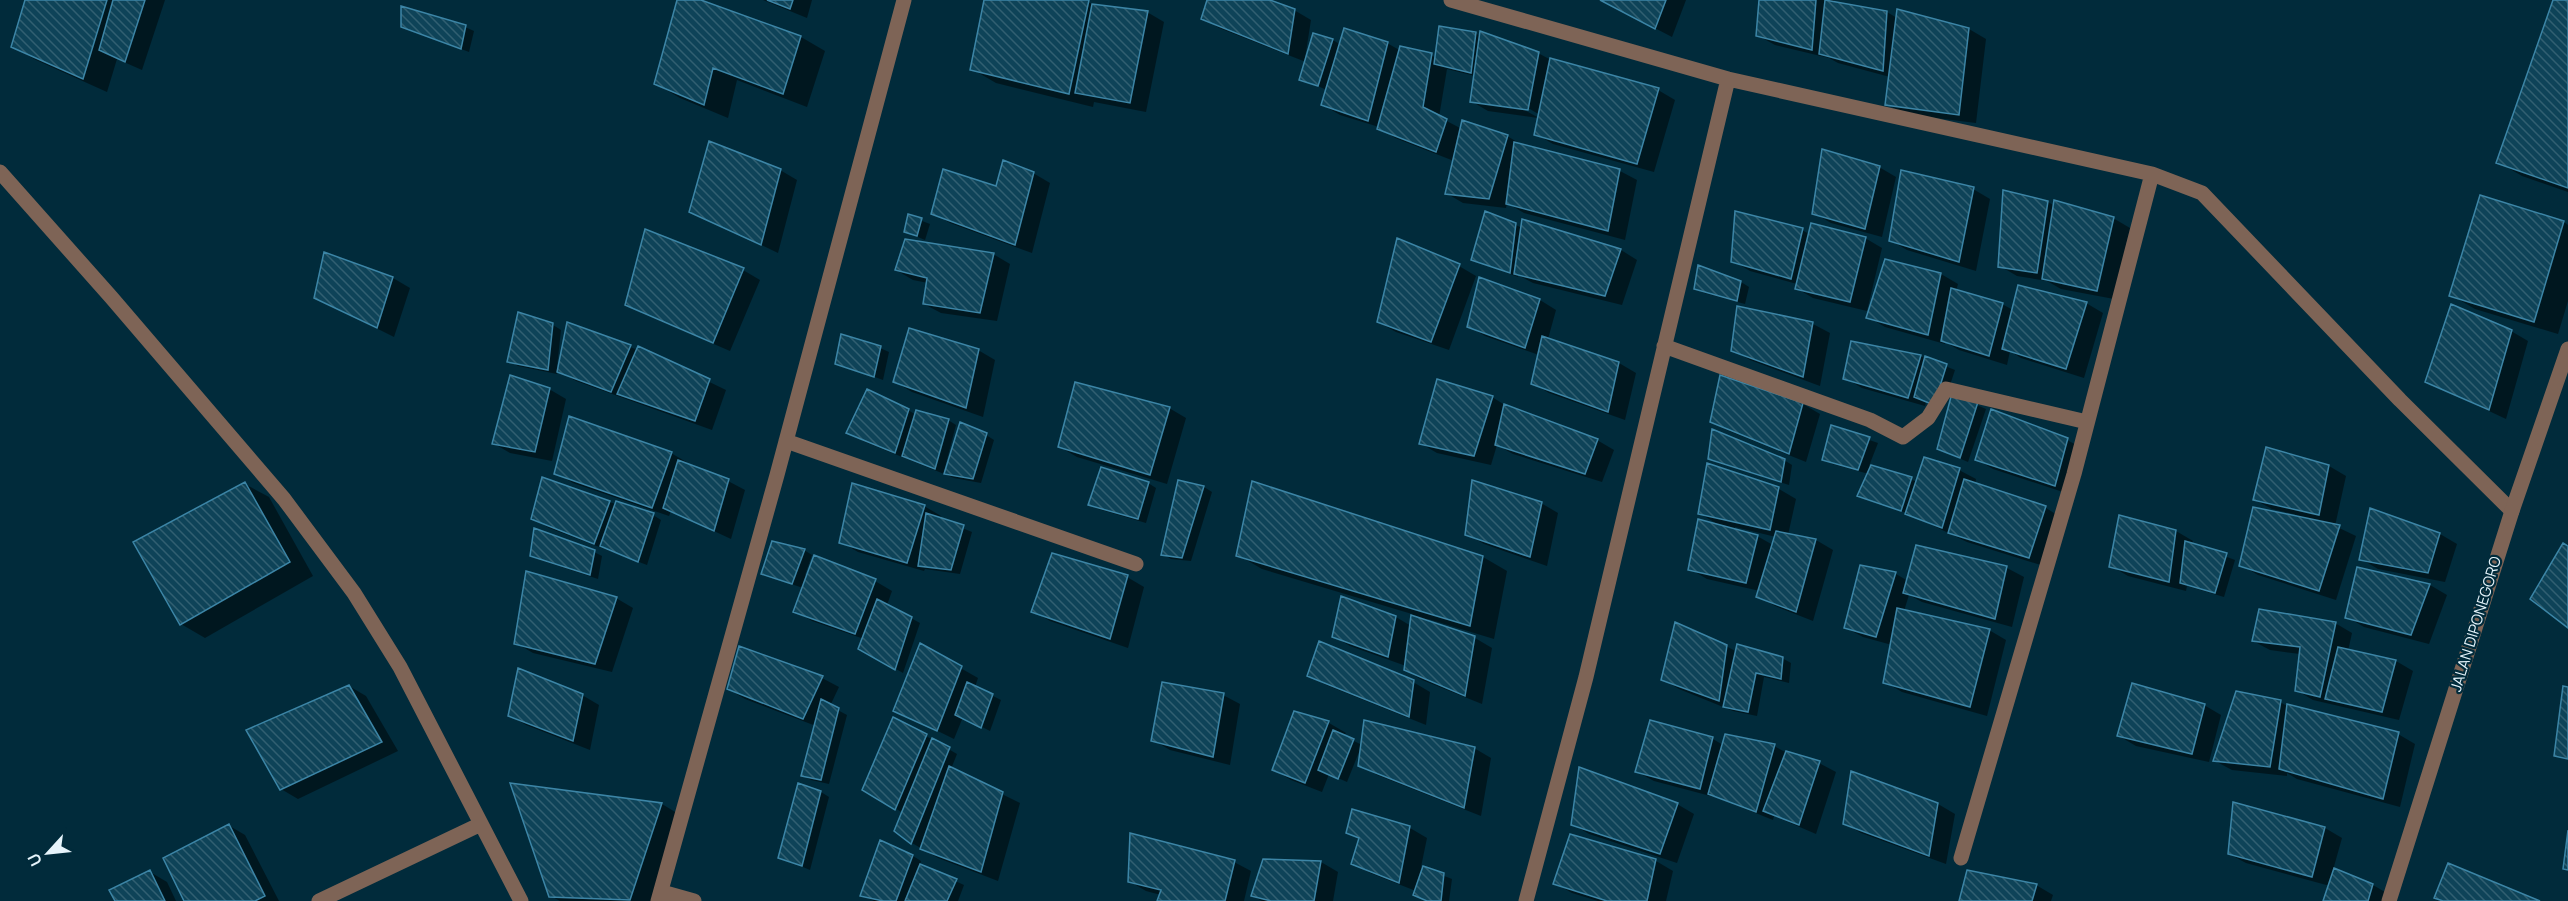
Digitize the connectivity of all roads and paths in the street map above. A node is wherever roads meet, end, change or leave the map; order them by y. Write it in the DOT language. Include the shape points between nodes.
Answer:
graph roads {
  1 [pos="904,0"];
  2 [pos="1451,0"];
  3 [pos="1728,79"];
  4 [pos="0,172"];
  5 [pos="2152,174"];
  6 [pos="1664,346"];
  7 [pos="2568,349"];
  8 [pos="2087,422"];
  9 [pos="786,441"];
  10 [pos="2512,511"];
  11 [pos="1137,564"];
  12 [pos="481,824"];
  13 [pos="1960,858"];
  14 [pos="660,897"];
  15 [pos="319,901"];
  16 [pos="521,901"];
  17 [pos="694,901"];
  18 [pos="1526,901"];
  19 [pos="2389,901"];
  1 -- 9 [label="street"];
  2 -- 3 [label="street"];
  3 -- 5 [label="street"];
  3 -- 6 [label="street"];
  4 -- 12 [label="street" via="284,499 354,593 400,667"];
  5 -- 8 [label="street"];
  5 -- 10 [label="street" via="2202,193"];
  6 -- 8 [label="street" via="1870,420 1904,437 1928,418 1946,389"];
  6 -- 18 [label="street" via="1586,677"];
  7 -- 10 [label="street, JALAN DIPONEGORO"];
  8 -- 13 [label="street"];
  9 -- 11 [label="street"];
  9 -- 14 [label="street"];
  10 -- 19 [label="street, JALAN DIPONEGORO"];
  12 -- 15 [label="street"];
  12 -- 16 [label="street"];
  14 -- 17 [label="street"];
}
